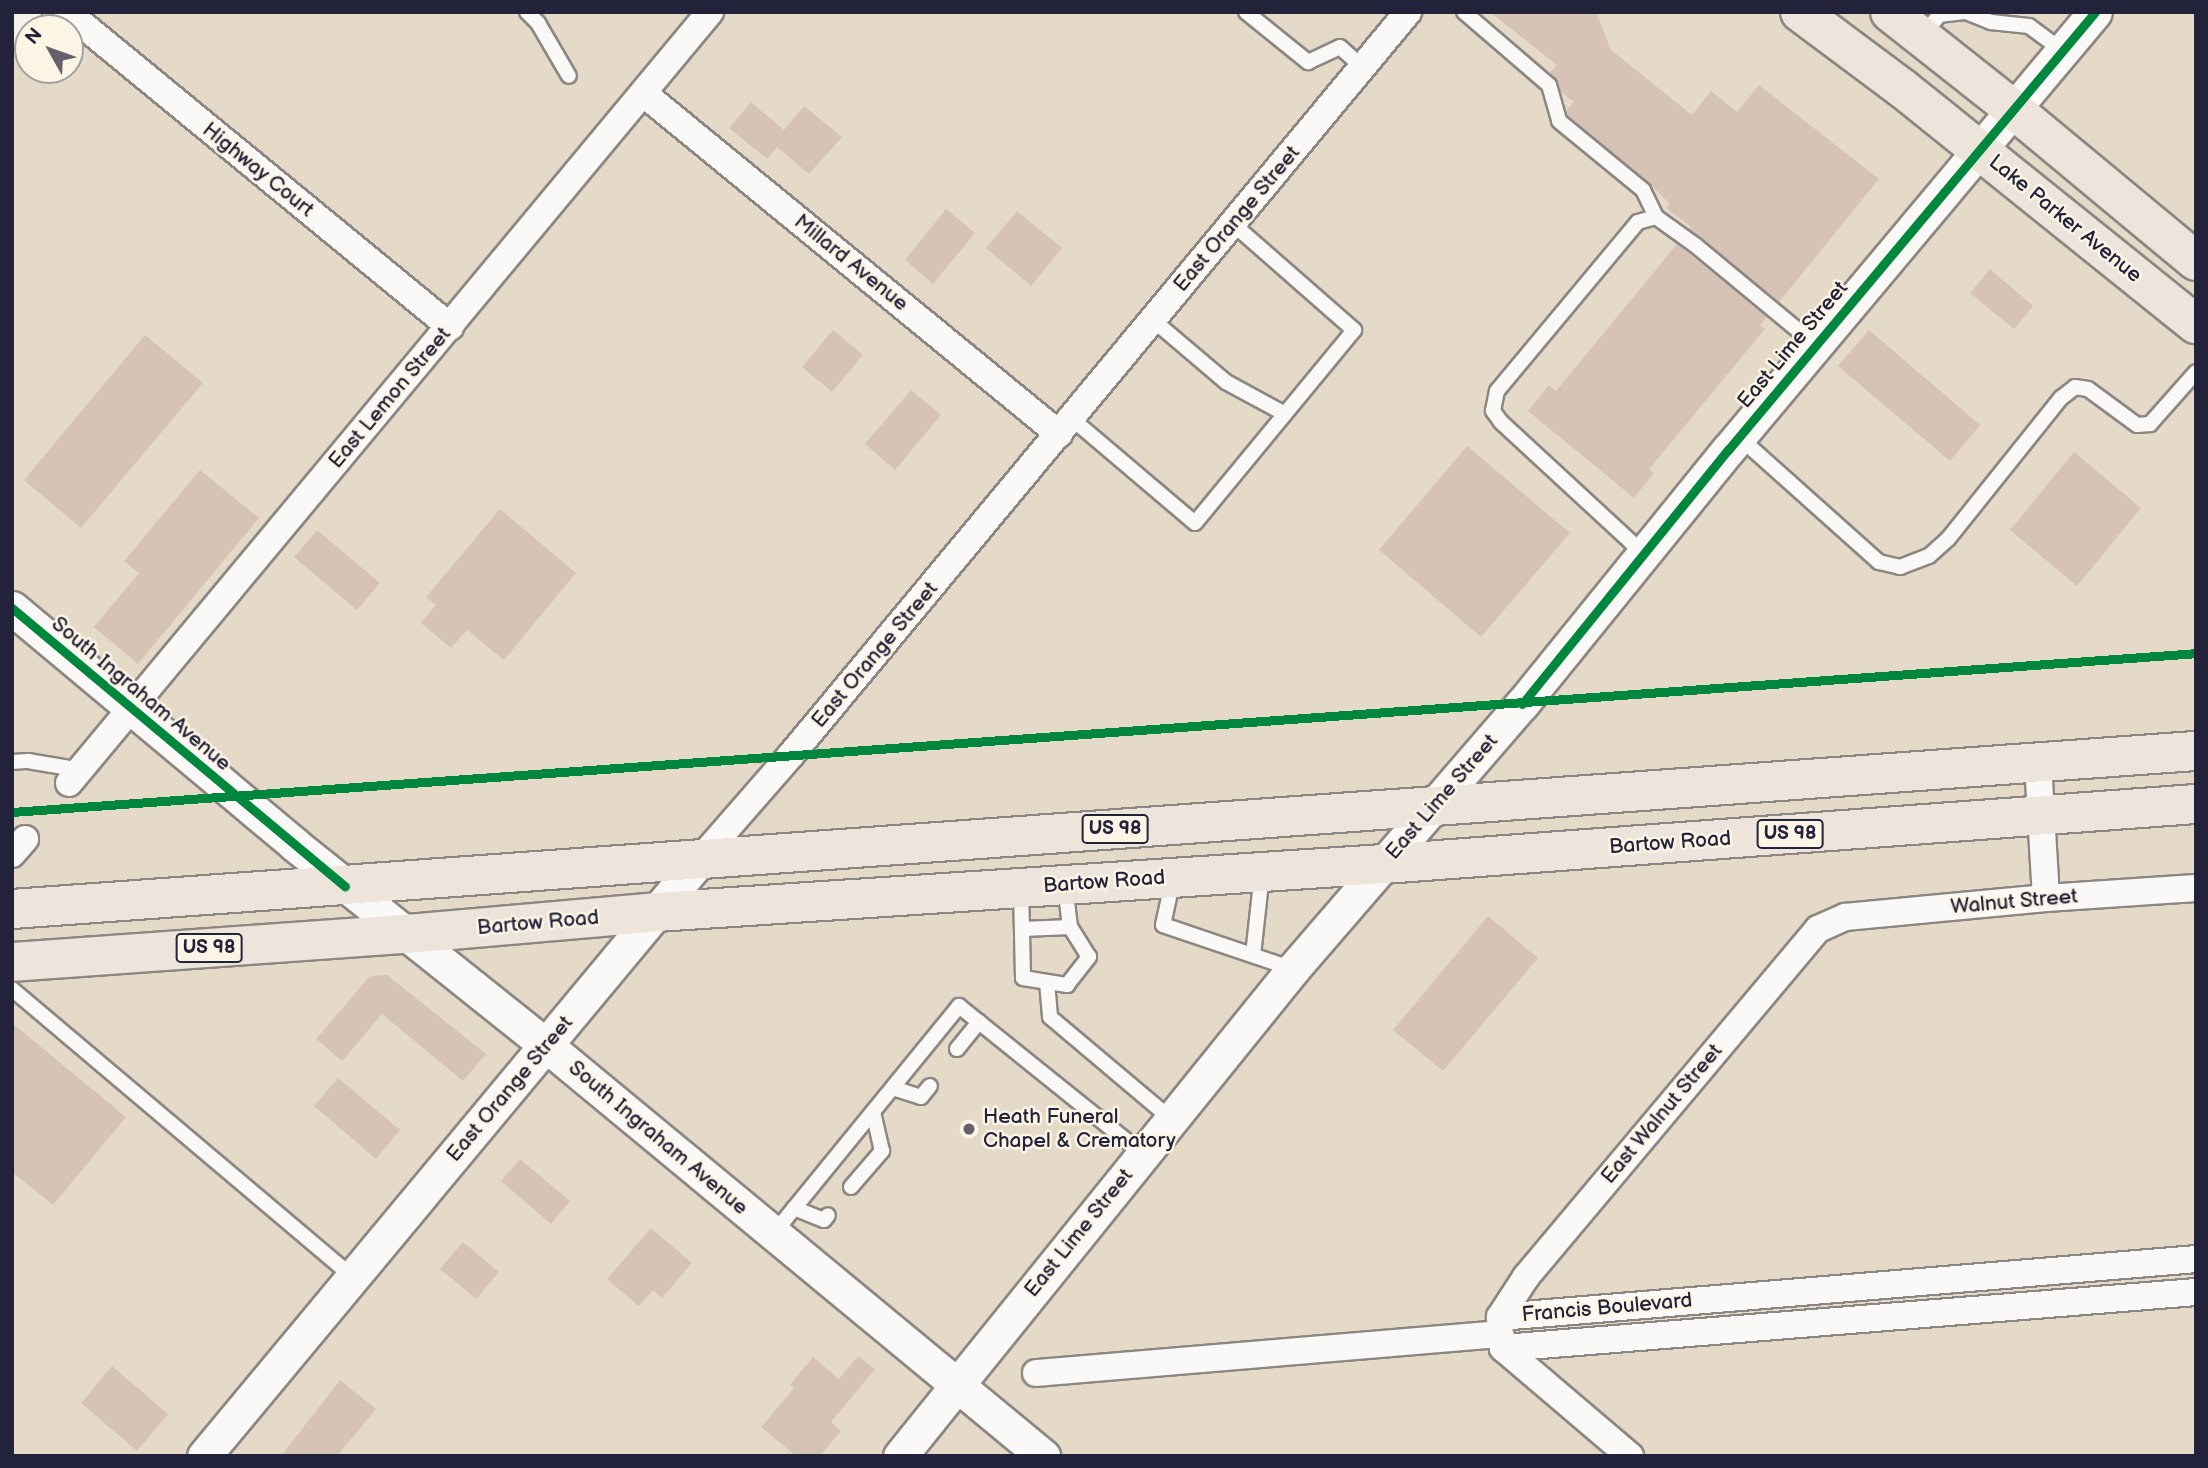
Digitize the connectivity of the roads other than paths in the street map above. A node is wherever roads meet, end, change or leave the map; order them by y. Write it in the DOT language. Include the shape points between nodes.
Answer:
graph roads {
  1 [pos="22,12"];
  2 [pos="67,12"];
  3 [pos="527,12"];
  4 [pos="710,12"];
  5 [pos="1246,12"];
  6 [pos="1408,12"];
  7 [pos="1464,12"];
  8 [pos="1800,12"];
  9 [pos="1890,12"];
  10 [pos="1965,12"];
  11 [pos="2095,12"];
  12 [pos="12,28"];
  13 [pos="1922,36"];
  14 [pos="2063,51"];
  15 [pos="1362,67"];
  16 [pos="569,76"];
  17 [pos="643,93"];
  18 [pos="2014,110"];
  19 [pos="1980,150"];
  20 [pos="1656,218"];
  21 [pos="1233,223"];
  22 [pos="2196,261"];
  23 [pos="1153,320"];
  24 [pos="2196,324"];
  25 [pos="450,327"];
  26 [pos="1816,345"];
  27 [pos="2196,372"];
  28 [pos="1285,414"];
  29 [pos="1065,426"];
  30 [pos="1739,438"];
  31 [pos="1644,554"];
  32 [pos="12,608"];
  33 [pos="132,708"];
  34 [pos="2196,751"];
  35 [pos="12,762"];
  36 [pos="2038,763"];
  37 [pos="75,777"];
  38 [pos="2196,804"];
  39 [pos="1433,807"];
  40 [pos="2040,816"];
  41 [pos="702,857"];
  42 [pos="1384,864"];
  43 [pos="1262,872"];
  44 [pos="1173,878"];
  45 [pos="1065,885"];
  46 [pos="345,886"];
  47 [pos="1021,888"];
  48 [pos="2196,888"];
  49 [pos="2046,898"];
  50 [pos="12,909"];
  51 [pos="657,912"];
  52 [pos="1833,922"];
  53 [pos="1070,927"];
  54 [pos="1023,929"];
  55 [pos="407,934"];
  56 [pos="1253,955"];
  57 [pos="12,961"];
  58 [pos="1293,969"];
  59 [pos="1047,982"];
  60 [pos="12,989"];
  61 [pos="979,1022"];
  62 [pos="547,1046"];
  63 [pos="957,1049"];
  64 [pos="930,1086"];
  65 [pos="892,1088"];
  66 [pos="873,1112"];
  67 [pos="1171,1119"];
  68 [pos="1143,1154"];
  69 [pos="851,1187"];
  70 [pos="828,1215"];
  71 [pos="784,1221"];
  72 [pos="2196,1259"];
  73 [pos="353,1277"];
  74 [pos="1895,1285"];
  75 [pos="2196,1292"];
  76 [pos="1899,1316"];
  77 [pos="1501,1333"];
  78 [pos="1036,1373"];
  79 [pos="958,1385"];
  80 [pos="204,1456"];
  81 [pos="900,1456"];
  82 [pos="1043,1456"];
  83 [pos="1630,1456"];
  1 -- 12 [label="main road"];
  2 -- 25 [label="street, Highway Court"];
  3 -- 16 [label="lane"];
  4 -- 17 [label="street, East Lemon Street"];
  5 -- 15 [label="lane" via="1307,62 1340,47"];
  6 -- 15 [label="street, East Orange Street"];
  7 -- 20 [label="lane" via="1549,85 1559,121 1643,190"];
  8 -- 19 [label="main road, Lake Parker Avenue"];
  9 -- 13 [label="main road"];
  10 -- 13 [label="lane" via="1940,15"];
  10 -- 14 [label="lane" via="1991,22 2029,26"];
  11 -- 14 [label="street, East Lime Street"];
  13 -- 18 [label="main road"];
  14 -- 18 [label="street, East Lime Street"];
  15 -- 21 [label="street, East Orange Street"];
  17 -- 25 [label="street, East Lemon Street"];
  17 -- 29 [label="street, Millard Avenue"];
  18 -- 19 [label="street, East Lime Street"];
  18 -- 22 [label="main road"];
  19 -- 24 [label="main road, Lake Parker Avenue"];
  19 -- 26 [label="street, East Lime Street"];
  20 -- 26 [label="lane"];
  20 -- 31 [label="lane" via="1638,222 1497,391 1493,411"];
  21 -- 23 [label="street, East Orange Street"];
  21 -- 28 [label="lane" via="1354,330"];
  23 -- 28 [label="lane" via="1226,383"];
  23 -- 29 [label="street, East Orange Street"];
  25 -- 33 [label="street, East Lemon Street"];
  26 -- 30 [label="street, East Lime Street"];
  27 -- 30 [label="lane" via="2150,424 2137,425 2088,389 2074,387 1948,539 1929,555 1900,566 1879,562"];
  28 -- 29 [label="lane" via="1195,523"];
  29 -- 41 [label="street, East Orange Street"];
  30 -- 31 [label="street, East Lime Street"];
  31 -- 39 [label="street, East Lime Street"];
  32 -- 33 [label="street, South Ingraham Avenue"];
  33 -- 37 [label="street, East Lemon Street"];
  33 -- 46 [label="street, South Ingraham Avenue"];
  34 -- 36 [label="main road, US 98"];
  35 -- 37 [label="lane" via="28,761"];
  36 -- 39 [label="main road, US 98"];
  36 -- 40 [label="street"];
  38 -- 40 [label="main road, Bartow Road / US 98"];
  39 -- 41 [label="main road, US 98"];
  39 -- 42 [label="street, East Lime Street"];
  40 -- 42 [label="main road, Bartow Road / US 98"];
  40 -- 49 [label="street"];
  41 -- 46 [label="main road, US 98"];
  41 -- 51 [label="street, East Orange Street"];
  42 -- 43 [label="main road, Bartow Road / US 98"];
  42 -- 58 [label="street, East Lime Street"];
  43 -- 44 [label="main road, Bartow Road / US 98"];
  43 -- 56 [label="lane"];
  44 -- 45 [label="main road, Bartow Road / US 98"];
  44 -- 56 [label="lane" via="1163,925"];
  45 -- 47 [label="main road, Bartow Road / US 98"];
  45 -- 53 [label="lane"];
  46 -- 50 [label="main road, US 98"];
  46 -- 55 [label="street, South Ingraham Avenue"];
  47 -- 51 [label="main road, Bartow Road / US 98"];
  47 -- 54 [label="lane"];
  48 -- 49 [label="street, Walnut Street"];
  49 -- 52 [label="street, Walnut Street" via="1845,917"];
  51 -- 55 [label="main road, Bartow Road / US 98"];
  51 -- 62 [label="street, East Orange Street"];
  52 -- 77 [label="street, East Walnut Street" via="1818,929 1789,961 1526,1276"];
  53 -- 54 [label="lane"];
  53 -- 59 [label="lane" via="1089,957 1067,985"];
  54 -- 59 [label="lane" via="1023,978"];
  55 -- 57 [label="main road, Bartow Road / US 98"];
  55 -- 62 [label="street, South Ingraham Avenue"];
  56 -- 58 [label="lane"];
  58 -- 67 [label="street, East Lime Street"];
  59 -- 67 [label="lane" via="1050,1017"];
  60 -- 73 [label="lane"];
  61 -- 63 [label="lane"];
  61 -- 65 [label="lane" via="959,1006"];
  61 -- 68 [label="lane"];
  62 -- 71 [label="street, South Ingraham Avenue"];
  62 -- 73 [label="street, East Orange Street"];
  64 -- 65 [label="lane" via="921,1097"];
  65 -- 66 [label="lane"];
  66 -- 69 [label="lane" via="882,1151"];
  66 -- 71 [label="lane"];
  67 -- 68 [label="street, East Lime Street"];
  68 -- 79 [label="street, East Lime Street"];
  70 -- 71 [label="lane" via="824,1220"];
  71 -- 79 [label="street, South Ingraham Avenue"];
  72 -- 74 [label="street, Francis Boulevard"];
  73 -- 80 [label="street, East Orange Street"];
  74 -- 76 [label="street"];
  74 -- 77 [label="street, Francis Boulevard"];
  75 -- 76 [label="street, Francis Boulevard"];
  76 -- 77 [label="street, Francis Boulevard"];
  77 -- 78 [label="street, Francis Boulevard"];
  77 -- 83 [label="street"];
  79 -- 81 [label="street, East Lime Street"];
  79 -- 82 [label="street, South Ingraham Avenue"];
}
